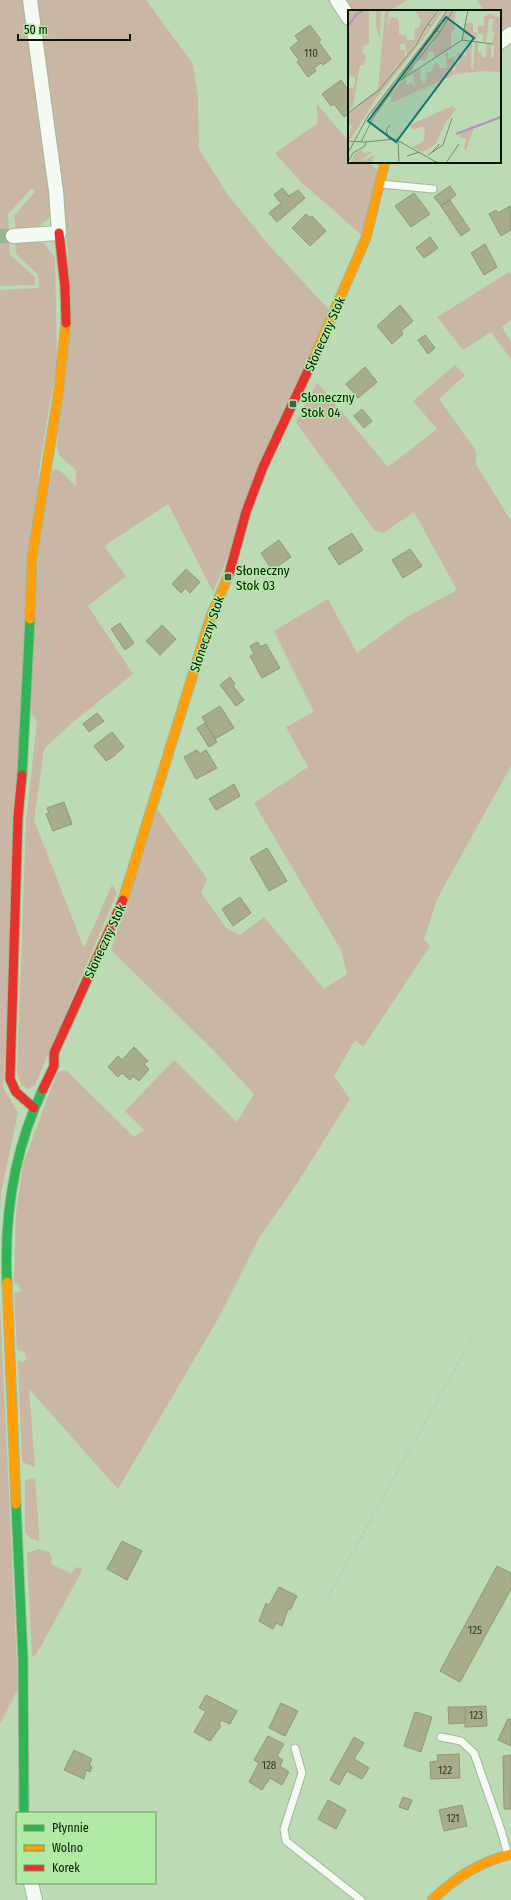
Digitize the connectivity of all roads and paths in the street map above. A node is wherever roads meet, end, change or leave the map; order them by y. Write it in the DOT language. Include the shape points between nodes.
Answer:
graph roads {
  1 [pos="30,0"];
  2 [pos="337,0"];
  3 [pos="348,16"];
  4 [pos="511,34"];
  5 [pos="501,41"];
  6 [pos="385,163"];
  7 [pos="380,184"];
  8 [pos="433,189"];
  9 [pos="59,233"];
  10 [pos="13,236"];
  11 [pos="34,1108"];
  12 [pos="475,1333"];
  13 [pos="325,1602"];
  14 [pos="441,1737"];
  15 [pos="295,1748"];
  16 [pos="24,1812"];
  17 [pos="509,1855"];
  18 [pos="32,1884"];
  19 [pos="35,1900"];
  20 [pos="361,1900"];
  21 [pos="432,1900"];
  1 -- 9 [label="street" via="56,191"];
  2 -- 3 [label="street"];
  4 -- 5 [label="street"];
  6 -- 7 [label="street, Słoneczny Stok"];
  7 -- 8 [label="lane"];
  7 -- 11 [label="street, Słoneczny Stok" via="366,238 350,278 266,461 246,512 228,577 211,616 122,905 76,1002 54,1053 54,1066"];
  9 -- 10 [label="street"];
  9 -- 11 [label="street" via="65,342 52,442 32,558 25,733 18,817 10,1079 12,1088"];
  11 -- 16 [label="street, Słoneczny Stok" via="13,1180 7,1223 6,1264 23,1660"];
  12 -- 13 [label="path"];
  14 -- 17 [label="lane" via="461,1741 474,1753"];
  15 -- 20 [label="lane" via="302,1773 284,1828 286,1841"];
  17 -- 21 [label="street" via="478,1865 461,1874"];
  18 -- 19 [label="street"];
}
